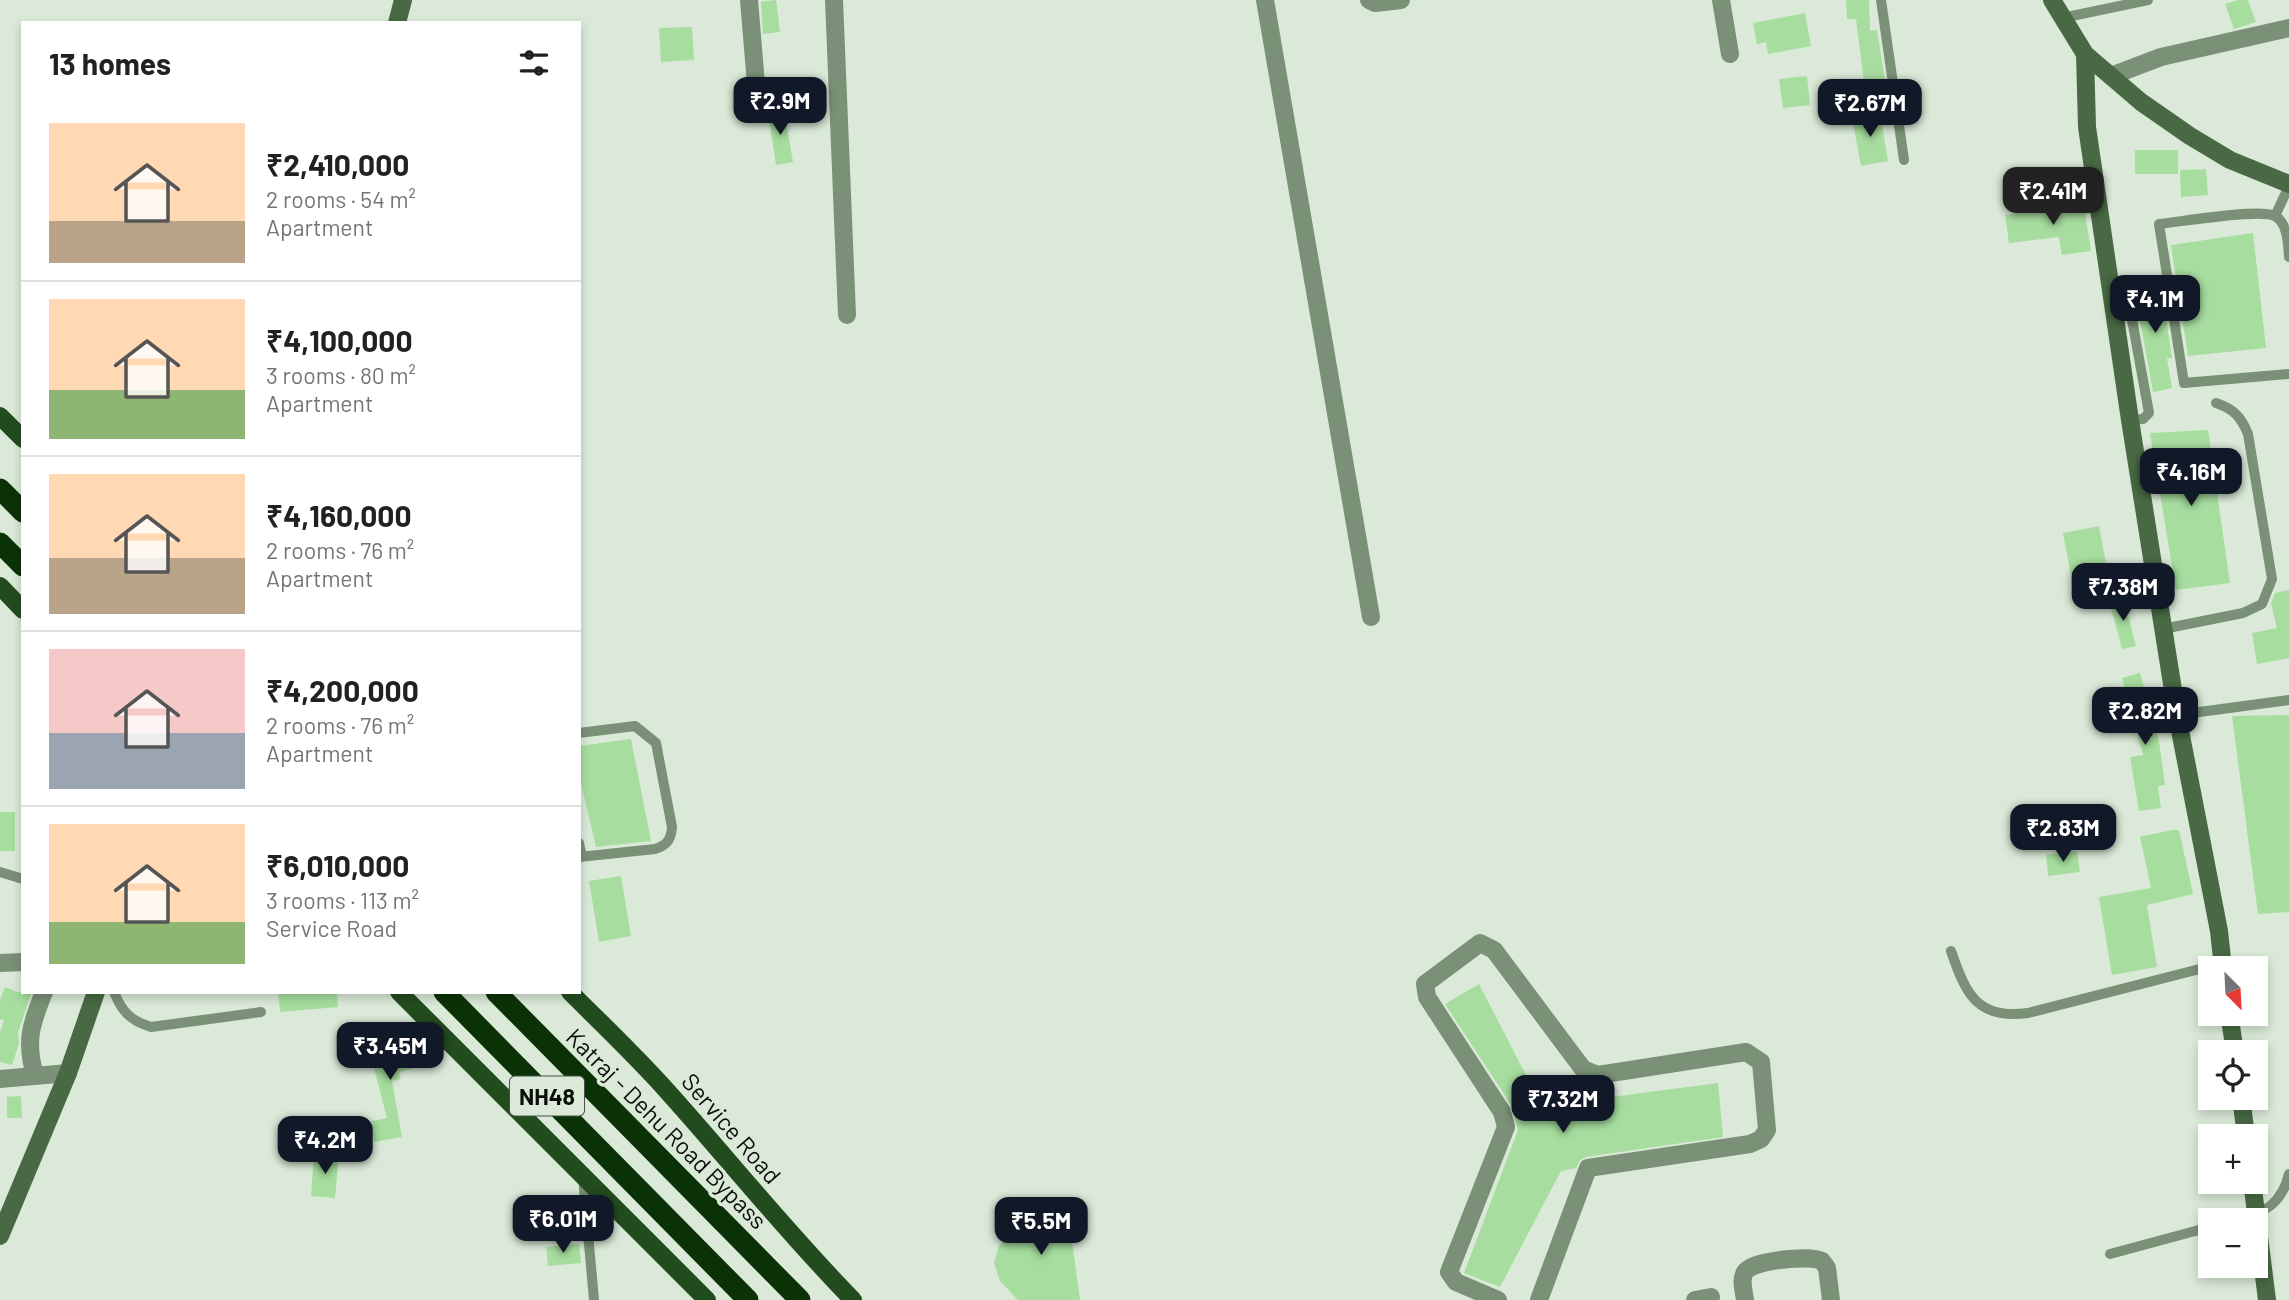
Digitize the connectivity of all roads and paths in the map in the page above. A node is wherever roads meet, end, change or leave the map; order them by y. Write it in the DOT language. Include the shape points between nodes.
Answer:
graph roads {
  1 [pos="403,0"];
  2 [pos="749,0"];
  3 [pos="834,0"];
  4 [pos="1265,0"];
  5 [pos="1369,0"];
  6 [pos="1401,0"];
  7 [pos="1721,0"];
  8 [pos="1881,0"];
  9 [pos="2052,0"];
  10 [pos="2148,0"];
  11 [pos="2131,2"];
  12 [pos="2062,18"];
  13 [pos="398,21"];
  14 [pos="2289,28"];
  15 [pos="1730,54"];
  16 [pos="2085,54"];
  17 [pos="2110,76"];
  18 [pos="756,84"];
  19 [pos="1904,160"];
  20 [pos="2289,185"];
  21 [pos="2276,216"];
  22 [pos="2289,257"];
  23 [pos="2127,292"];
  24 [pos="847,316"];
  25 [pos="2289,374"];
  26 [pos="2217,403"];
  27 [pos="0,416"];
  28 [pos="2130,420"];
  29 [pos="21,437"];
  30 [pos="0,489"];
  31 [pos="21,510"];
  32 [pos="0,543"];
  33 [pos="21,564"];
  34 [pos="0,586"];
  35 [pos="21,608"];
  36 [pos="1371,617"];
  37 [pos="2163,629"];
  38 [pos="2289,700"];
  39 [pos="2177,715"];
  40 [pos="581,733"];
  41 [pos="581,857"];
  42 [pos="0,872"];
  43 [pos="21,878"];
  44 [pos="1951,951"];
  45 [pos="2222,956"];
  46 [pos="21,962"];
  47 [pos="0,963"];
  48 [pos="2198,971"];
  49 [pos="43,994"];
  50 [pos="95,994"];
  51 [pos="115,994"];
  52 [pos="401,994"];
  53 [pos="446,994"];
  54 [pos="498,994"];
  55 [pos="572,994"];
  56 [pos="261,1012"];
  57 [pos="68,1073"];
  58 [pos="35,1075"];
  59 [pos="0,1079"];
  60 [pos="2289,1174"];
  61 [pos="583,1176"];
  62 [pos="2266,1208"];
  63 [pos="2198,1230"];
  64 [pos="0,1236"];
  65 [pos="2110,1254"];
  66 [pos="2264,1278"];
  67 [pos="594,1300"];
  68 [pos="707,1300"];
  69 [pos="748,1300"];
  70 [pos="800,1300"];
  71 [pos="853,1300"];
  72 [pos="1498,1300"];
  73 [pos="1539,1300"];
  74 [pos="1745,1300"];
  75 [pos="1831,1300"];
  76 [pos="2267,1300"];
  1 -- 13 [label="street"];
  2 -- 18 [label="street"];
  3 -- 24 [label="street"];
  4 -- 36 [label="street"];
  5 -- 6 [label="street"];
  7 -- 15 [label="street"];
  8 -- 19 [label="lane"];
  9 -- 12 [label="street"];
  10 -- 11 [label="lane"];
  11 -- 12 [label="lane"];
  12 -- 16 [label="street"];
  14 -- 17 [label="street" via="2161,57"];
  16 -- 17 [label="street"];
  16 -- 28 [label="street" via="2087,127"];
  17 -- 20 [label="street" via="2190,136"];
  20 -- 21 [label="lane"];
  21 -- 22 [label="lane" via="2283,224"];
  21 -- 25 [label="lane" via="2258,213 2159,224 2184,383"];
  23 -- 28 [label="lane" via="2149,413 2143,419"];
  26 -- 37 [label="lane" via="2231,408 2248,434 2272,579 2262,604 2243,613"];
  27 -- 29 [label="main road"];
  28 -- 37 [label="street"];
  30 -- 31 [label="highway"];
  32 -- 33 [label="highway"];
  34 -- 35 [label="main road"];
  37 -- 39 [label="street"];
  38 -- 39 [label="lane"];
  39 -- 45 [label="street"];
  40 -- 41 [label="lane" via="635,726 656,743 672,837 655,849"];
  42 -- 43 [label="lane"];
  44 -- 48 [label="lane" via="1963,985 1974,1000 1990,1011 2010,1016"];
  46 -- 47 [label="street"];
  49 -- 58 [label="street" via="28,1040"];
  50 -- 57 [label="street"];
  51 -- 56 [label="lane" via="125,1014 151,1027"];
  52 -- 61 [label="main road"];
  53 -- 69 [label="highway, NH48"];
  54 -- 70 [label="highway, Katraj - Dehu Road Bypass / NH48"];
  55 -- 71 [label="main road, Service Road" via="666,1089"];
  57 -- 58 [label="street"];
  57 -- 64 [label="street"];
  58 -- 59 [label="street"];
  60 -- 62 [label="lane" via="2280,1199"];
  61 -- 67 [label="lane"];
  61 -- 68 [label="main road"];
  63 -- 65 [label="lane"];
  66 -- 76 [label="street"];
  72 -- 73 [label="street" via="1456,1282 1449,1272 1506,1127 1502,1112 1427,997 1425,984 1480,943 1494,950 1583,1069 1598,1075 1746,1052 1761,1062 1767,1130 1761,1139 1588,1168"];
  74 -- 75 [label="street" via="1744,1273 1749,1268 1811,1258 1822,1261 1826,1268"];
}
